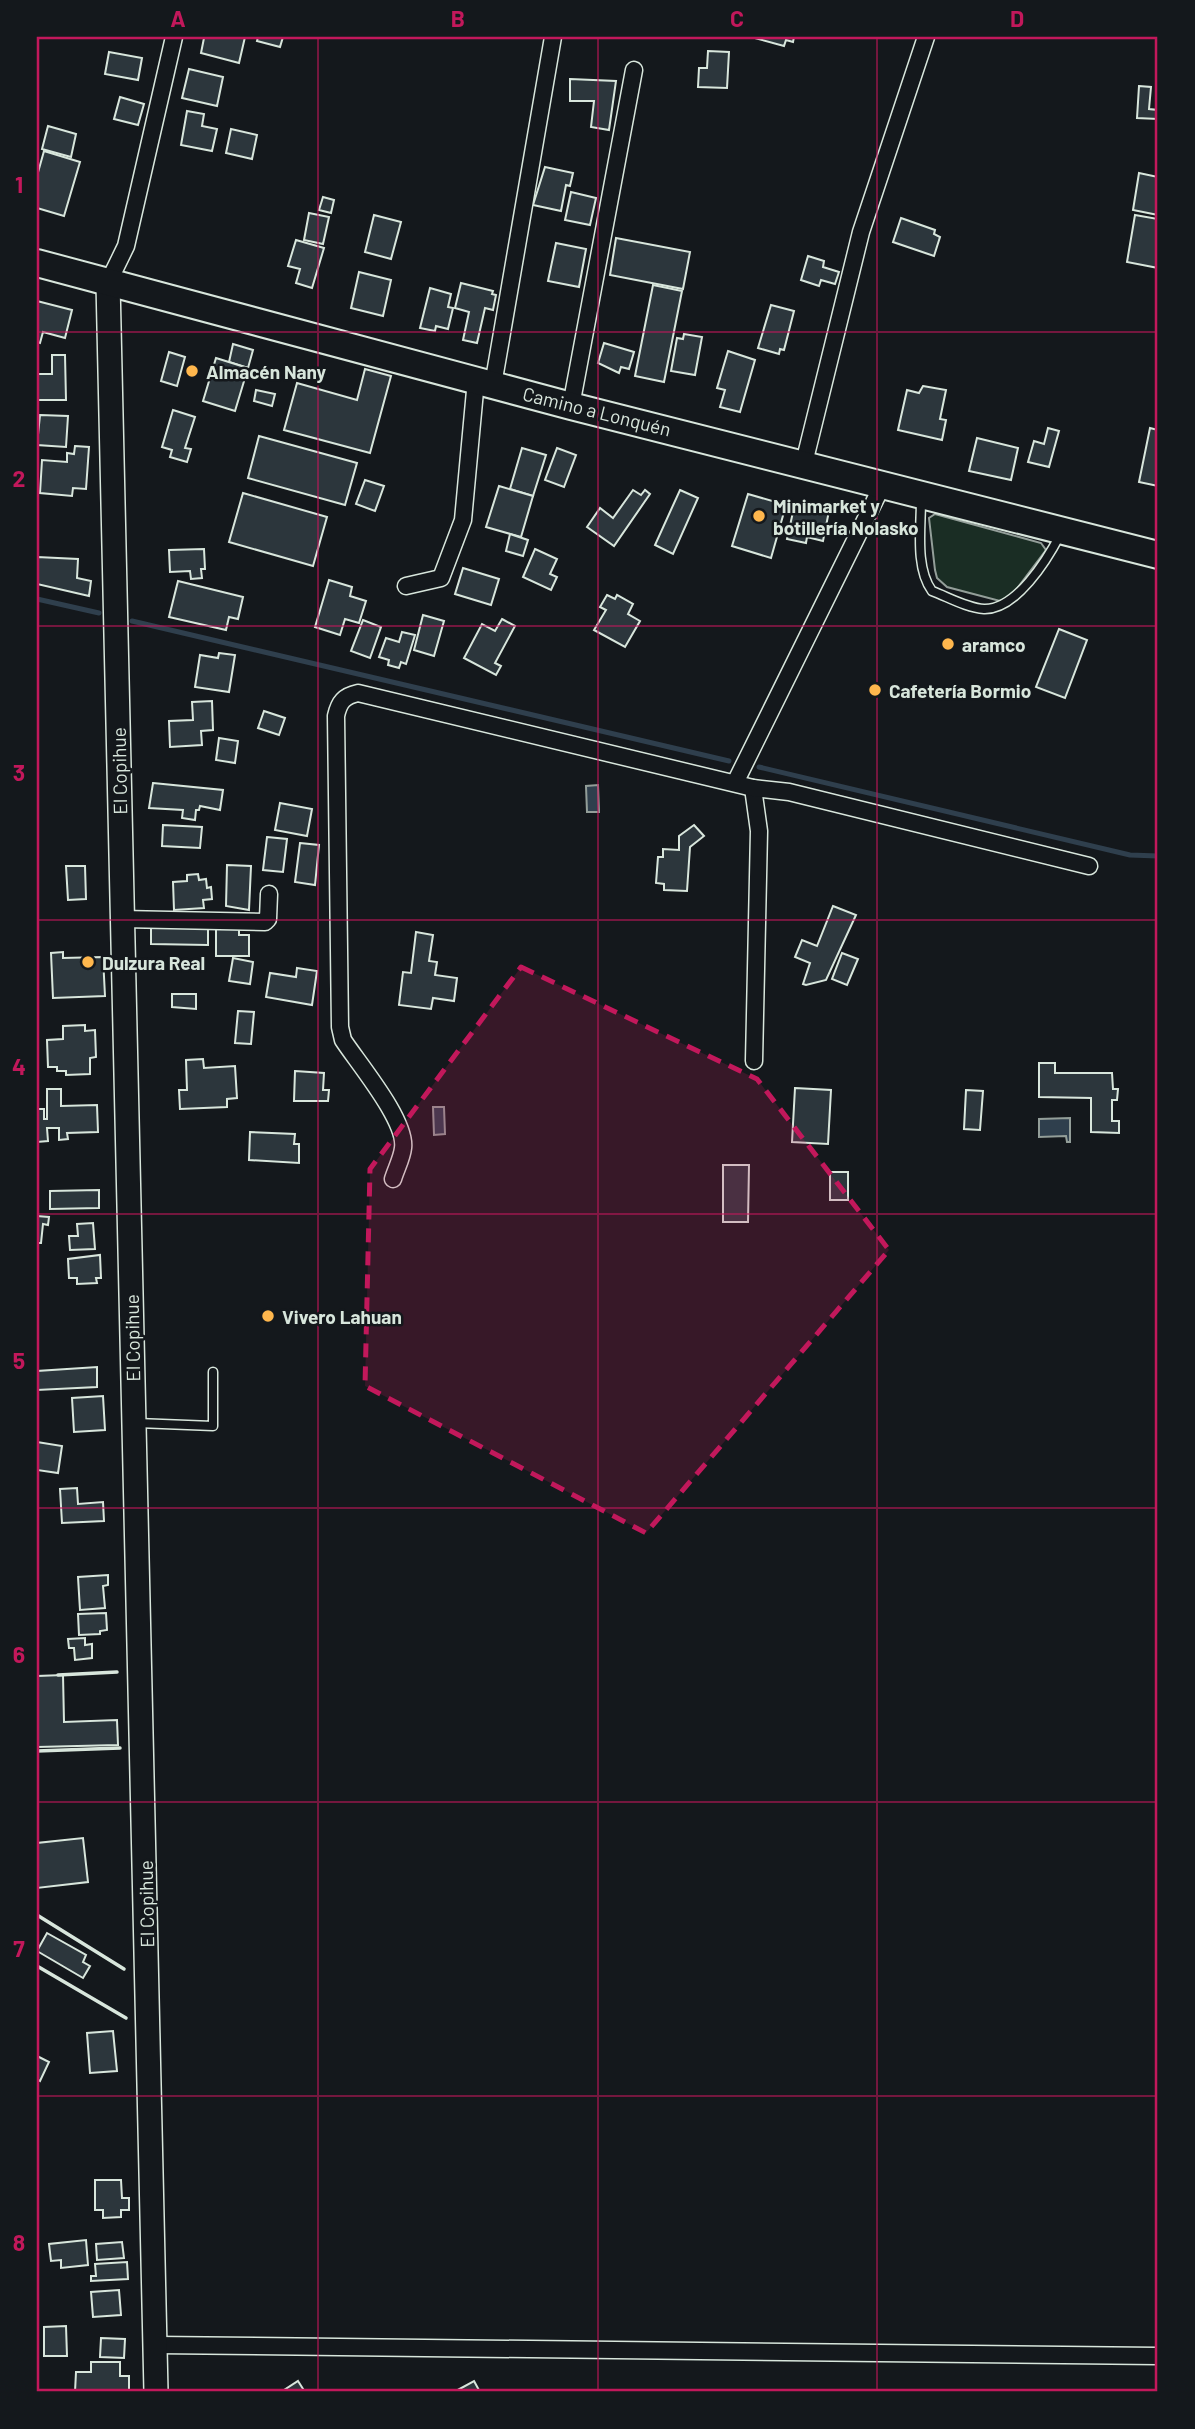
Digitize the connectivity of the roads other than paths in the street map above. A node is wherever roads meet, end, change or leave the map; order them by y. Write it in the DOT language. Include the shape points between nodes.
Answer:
graph roads {
  1 [pos="174,37"];
  2 [pos="553,37"];
  3 [pos="926,37"];
  4 [pos="634,70"];
  5 [pos="37,263"];
  6 [pos="108,283"];
  7 [pos="484,382"];
  8 [pos="571,405"];
  9 [pos="804,463"];
  10 [pos="883,484"];
  11 [pos="920,494"];
  12 [pos="1062,531"];
  13 [pos="1158,555"];
  14 [pos="406,586"];
  15 [pos="735,783"];
  16 [pos="753,788"];
  17 [pos="1089,866"];
  18 [pos="269,894"];
  19 [pos="122,919"];
  20 [pos="754,1061"];
  21 [pos="393,1179"];
  22 [pos="213,1372"];
  23 [pos="135,1423"];
  24 [pos="155,2345"];
  25 [pos="1158,2356"];
  26 [pos="156,2392"];
  1 -- 6 [label="street" via="127,246"];
  2 -- 7 [label="street"];
  3 -- 9 [label="street" via="861,232"];
  4 -- 8 [label="street"];
  5 -- 6 [label="main road, Camino a Lonquén"];
  6 -- 7 [label="main road, Camino a Lonquén"];
  6 -- 19 [label="main road, El Copihue"];
  7 -- 8 [label="main road, Camino a Lonquén"];
  7 -- 14 [label="street" via="463,520 441,578"];
  8 -- 9 [label="main road, Camino a Lonquén"];
  9 -- 10 [label="main road, Camino a Lonquén"];
  10 -- 11 [label="main road, Camino a Lonquén"];
  10 -- 15 [label="street"];
  11 -- 12 [label="main road, Camino a Lonquén"];
  11 -- 12 [label="lane" via="922,570 928,586 980,608 1002,606 1016,598"];
  12 -- 13 [label="main road, Camino a Lonquén"];
  15 -- 16 [label="street"];
  15 -- 21 [label="street" via="358,692 339,703 340,1027 343,1040 393,1114 400,1132 404,1146"];
  16 -- 17 [label="street"];
  16 -- 20 [label="street" via="759,831"];
  18 -- 19 [label="street" via="265,922"];
  19 -- 23 [label="main road, El Copihue"];
  22 -- 23 [label="lane" via="213,1426"];
  23 -- 24 [label="main road, El Copihue"];
  24 -- 25 [label="street"];
  24 -- 26 [label="main road, El Copihue"];
}
